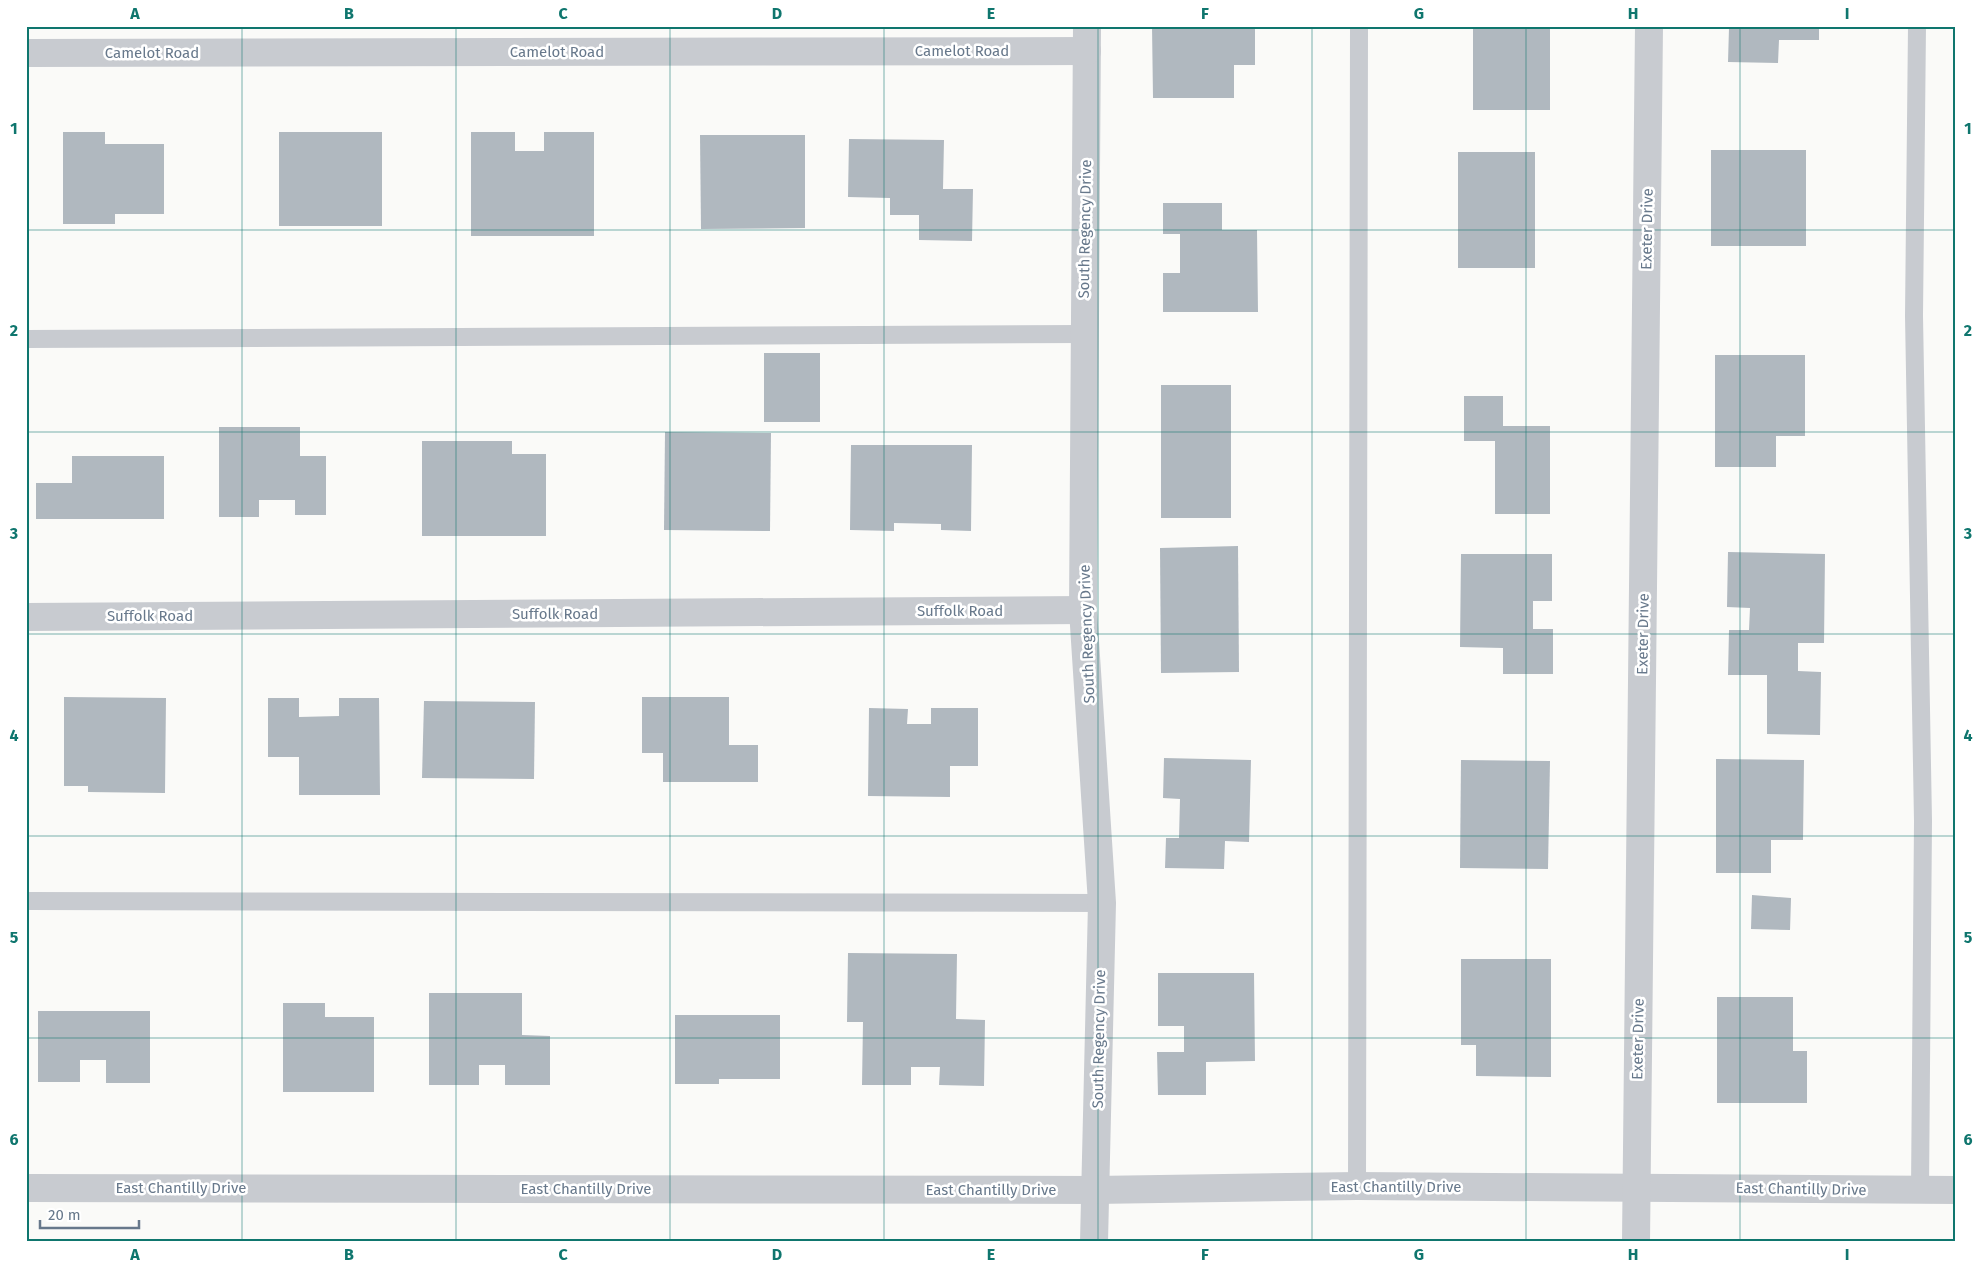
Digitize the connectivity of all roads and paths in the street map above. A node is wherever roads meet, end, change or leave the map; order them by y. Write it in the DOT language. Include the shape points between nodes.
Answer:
graph roads {
  1 [pos="1359,26"];
  2 [pos="1650,26"];
  3 [pos="1917,26"];
  4 [pos="1087,39"];
  5 [pos="26,54"];
  6 [pos="1084,334"];
  7 [pos="26,339"];
  8 [pos="1083,610"];
  9 [pos="26,617"];
  10 [pos="26,901"];
  11 [pos="1102,903"];
  12 [pos="1357,1186"];
  13 [pos="1637,1187"];
  14 [pos="26,1188"];
  15 [pos="1095,1190"];
  16 [pos="1920,1190"];
  17 [pos="1956,1190"];
  18 [pos="1094,1242"];
  19 [pos="1636,1242"];
  1 -- 12 [label="lane"];
  2 -- 13 [label="street, Exeter Drive"];
  3 -- 16 [label="lane" via="1914,316 1923,821"];
  4 -- 5 [label="street, Camelot Road"];
  4 -- 6 [label="street, South Regency Drive"];
  6 -- 7 [label="lane"];
  6 -- 8 [label="street, South Regency Drive"];
  8 -- 9 [label="street, Suffolk Road"];
  8 -- 11 [label="street, South Regency Drive"];
  10 -- 11 [label="lane"];
  11 -- 15 [label="street, South Regency Drive"];
  12 -- 13 [label="street, East Chantilly Drive"];
  12 -- 15 [label="street, East Chantilly Drive"];
  13 -- 16 [label="street, East Chantilly Drive"];
  13 -- 19 [label="street, Exeter Drive"];
  14 -- 15 [label="street, East Chantilly Drive"];
  15 -- 18 [label="street, South Regency Drive"];
  16 -- 17 [label="street, East Chantilly Drive"];
}
